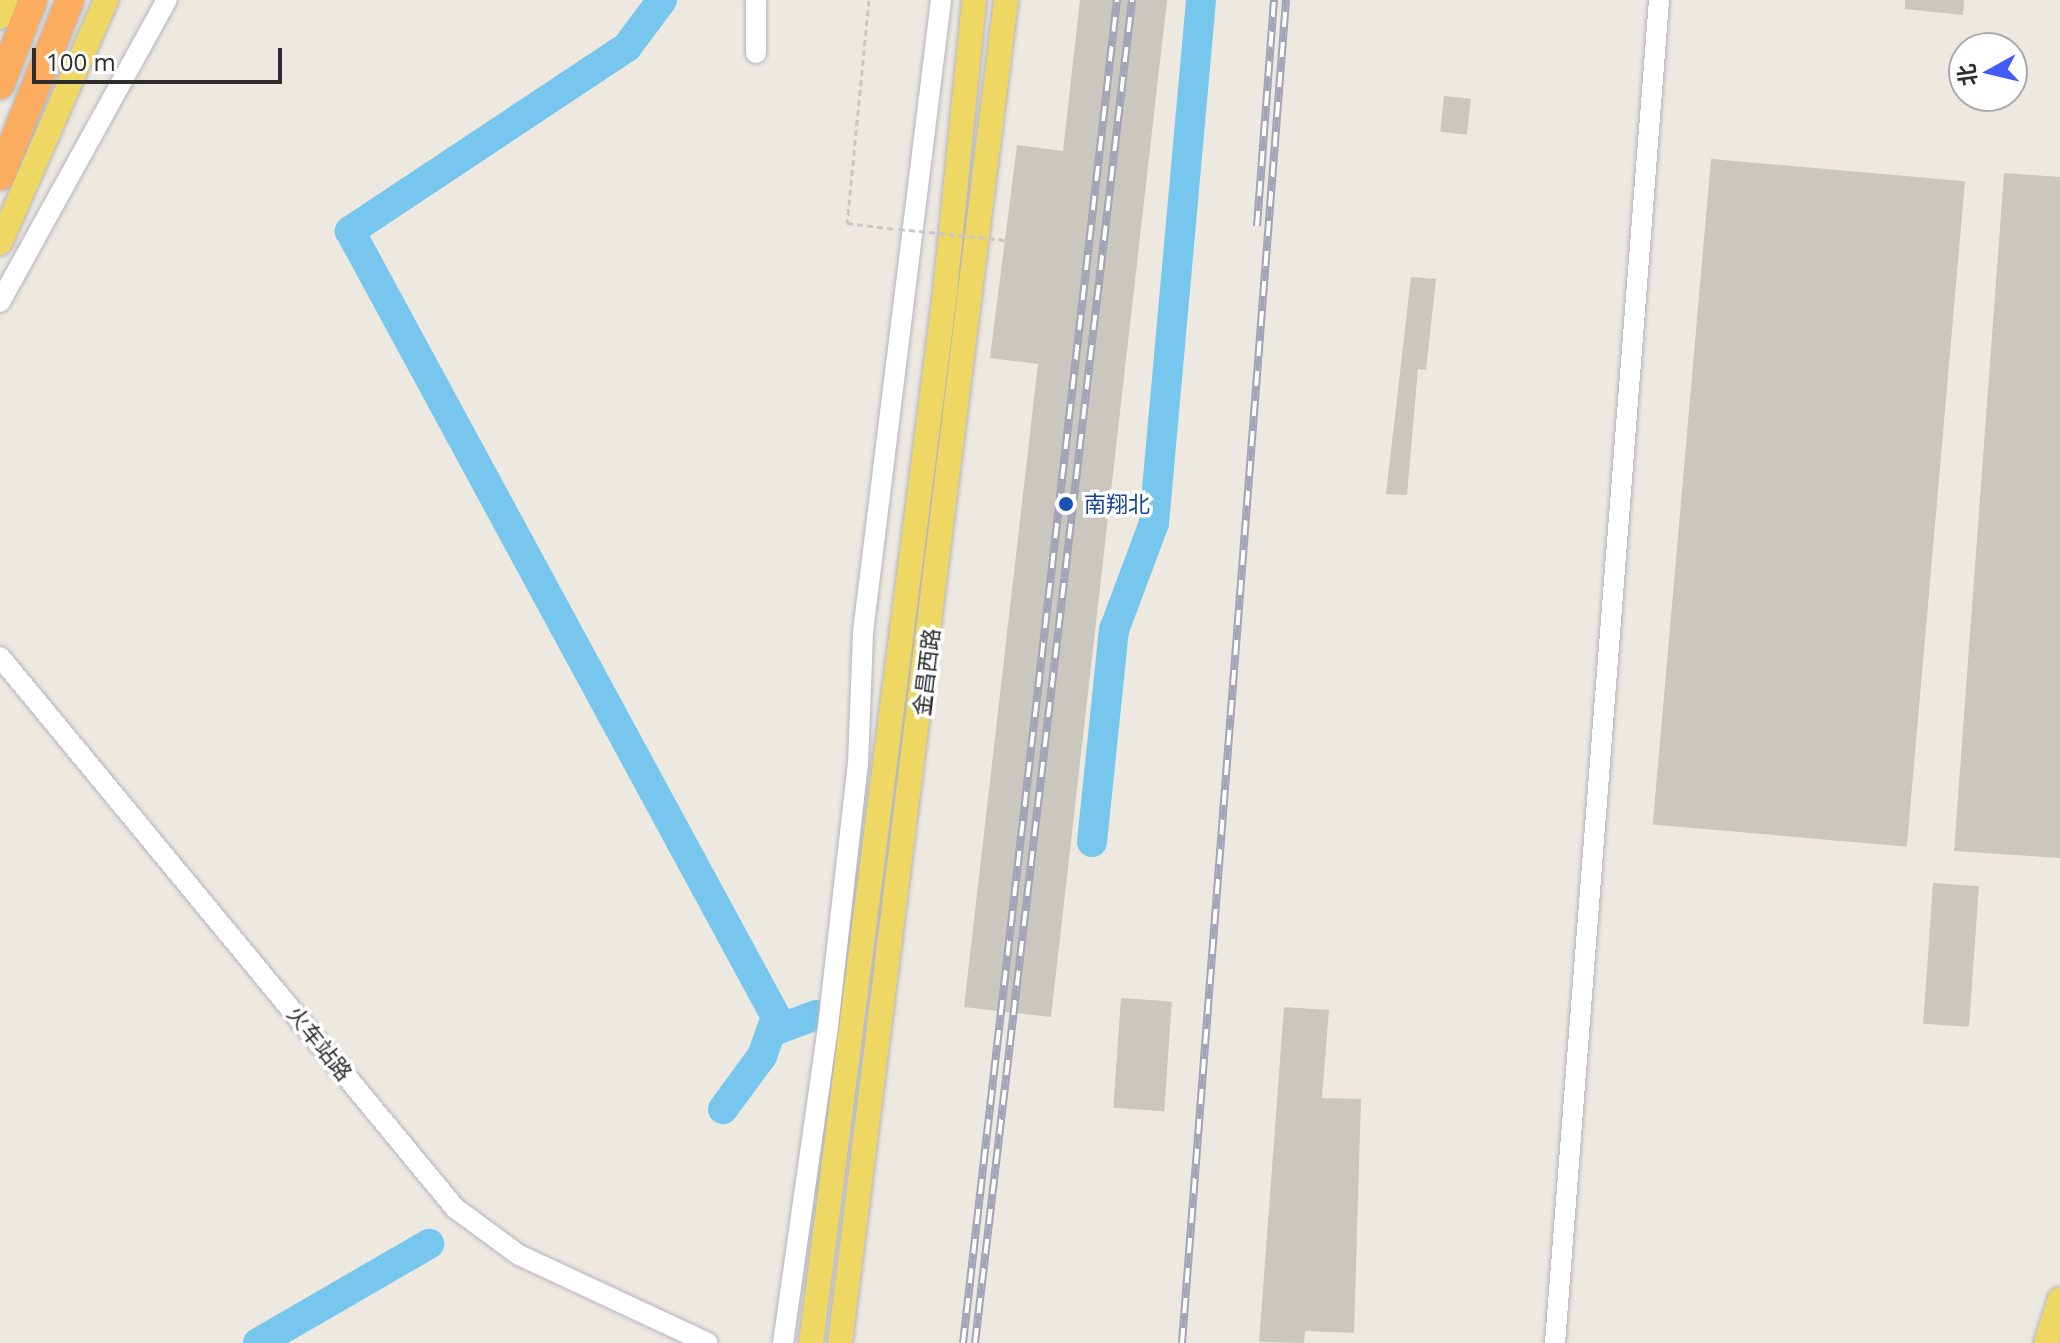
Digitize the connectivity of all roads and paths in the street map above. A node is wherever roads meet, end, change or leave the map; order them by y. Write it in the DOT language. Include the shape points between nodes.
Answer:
graph roads {
  1 [pos="7,0"];
  2 [pos="33,0"];
  3 [pos="70,0"];
  4 [pos="93,0"];
  5 [pos="106,0"];
  6 [pos="167,0"];
  7 [pos="756,0"];
  8 [pos="869,0"];
  9 [pos="941,0"];
  10 [pos="974,0"];
  11 [pos="1006,0"];
  12 [pos="1659,0"];
  13 [pos="0,17"];
  14 [pos="756,53"];
  15 [pos="0,85"];
  16 [pos="0,176"];
  17 [pos="0,215"];
  18 [pos="1005,240"];
  19 [pos="0,243"];
  20 [pos="0,302"];
  21 [pos="0,657"];
  22 [pos="2060,1299"];
  23 [pos="708,1343"];
  24 [pos="783,1343"];
  25 [pos="811,1343"];
  26 [pos="840,1343"];
  27 [pos="1555,1343"];
  28 [pos="2046,1343"];
  1 -- 13 [label="main road"];
  2 -- 15 [label="highway"];
  3 -- 16 [label="highway"];
  4 -- 17 [label="main road"];
  5 -- 19 [label="main road"];
  6 -- 20 [label="street"];
  7 -- 14 [label="street"];
  8 -- 18 [label="path, bridge" via="847,223"];
  9 -- 24 [label="street" via="863,632 858,764 830,1004"];
  10 -- 25 [label="main road, 金昌西路" via="945,292"];
  11 -- 26 [label="main road, 金昌西路"];
  12 -- 27 [label="street"];
  21 -- 23 [label="street, 火车站路" via="462,1214 540,1267"];
  22 -- 28 [label="main road"];
}
